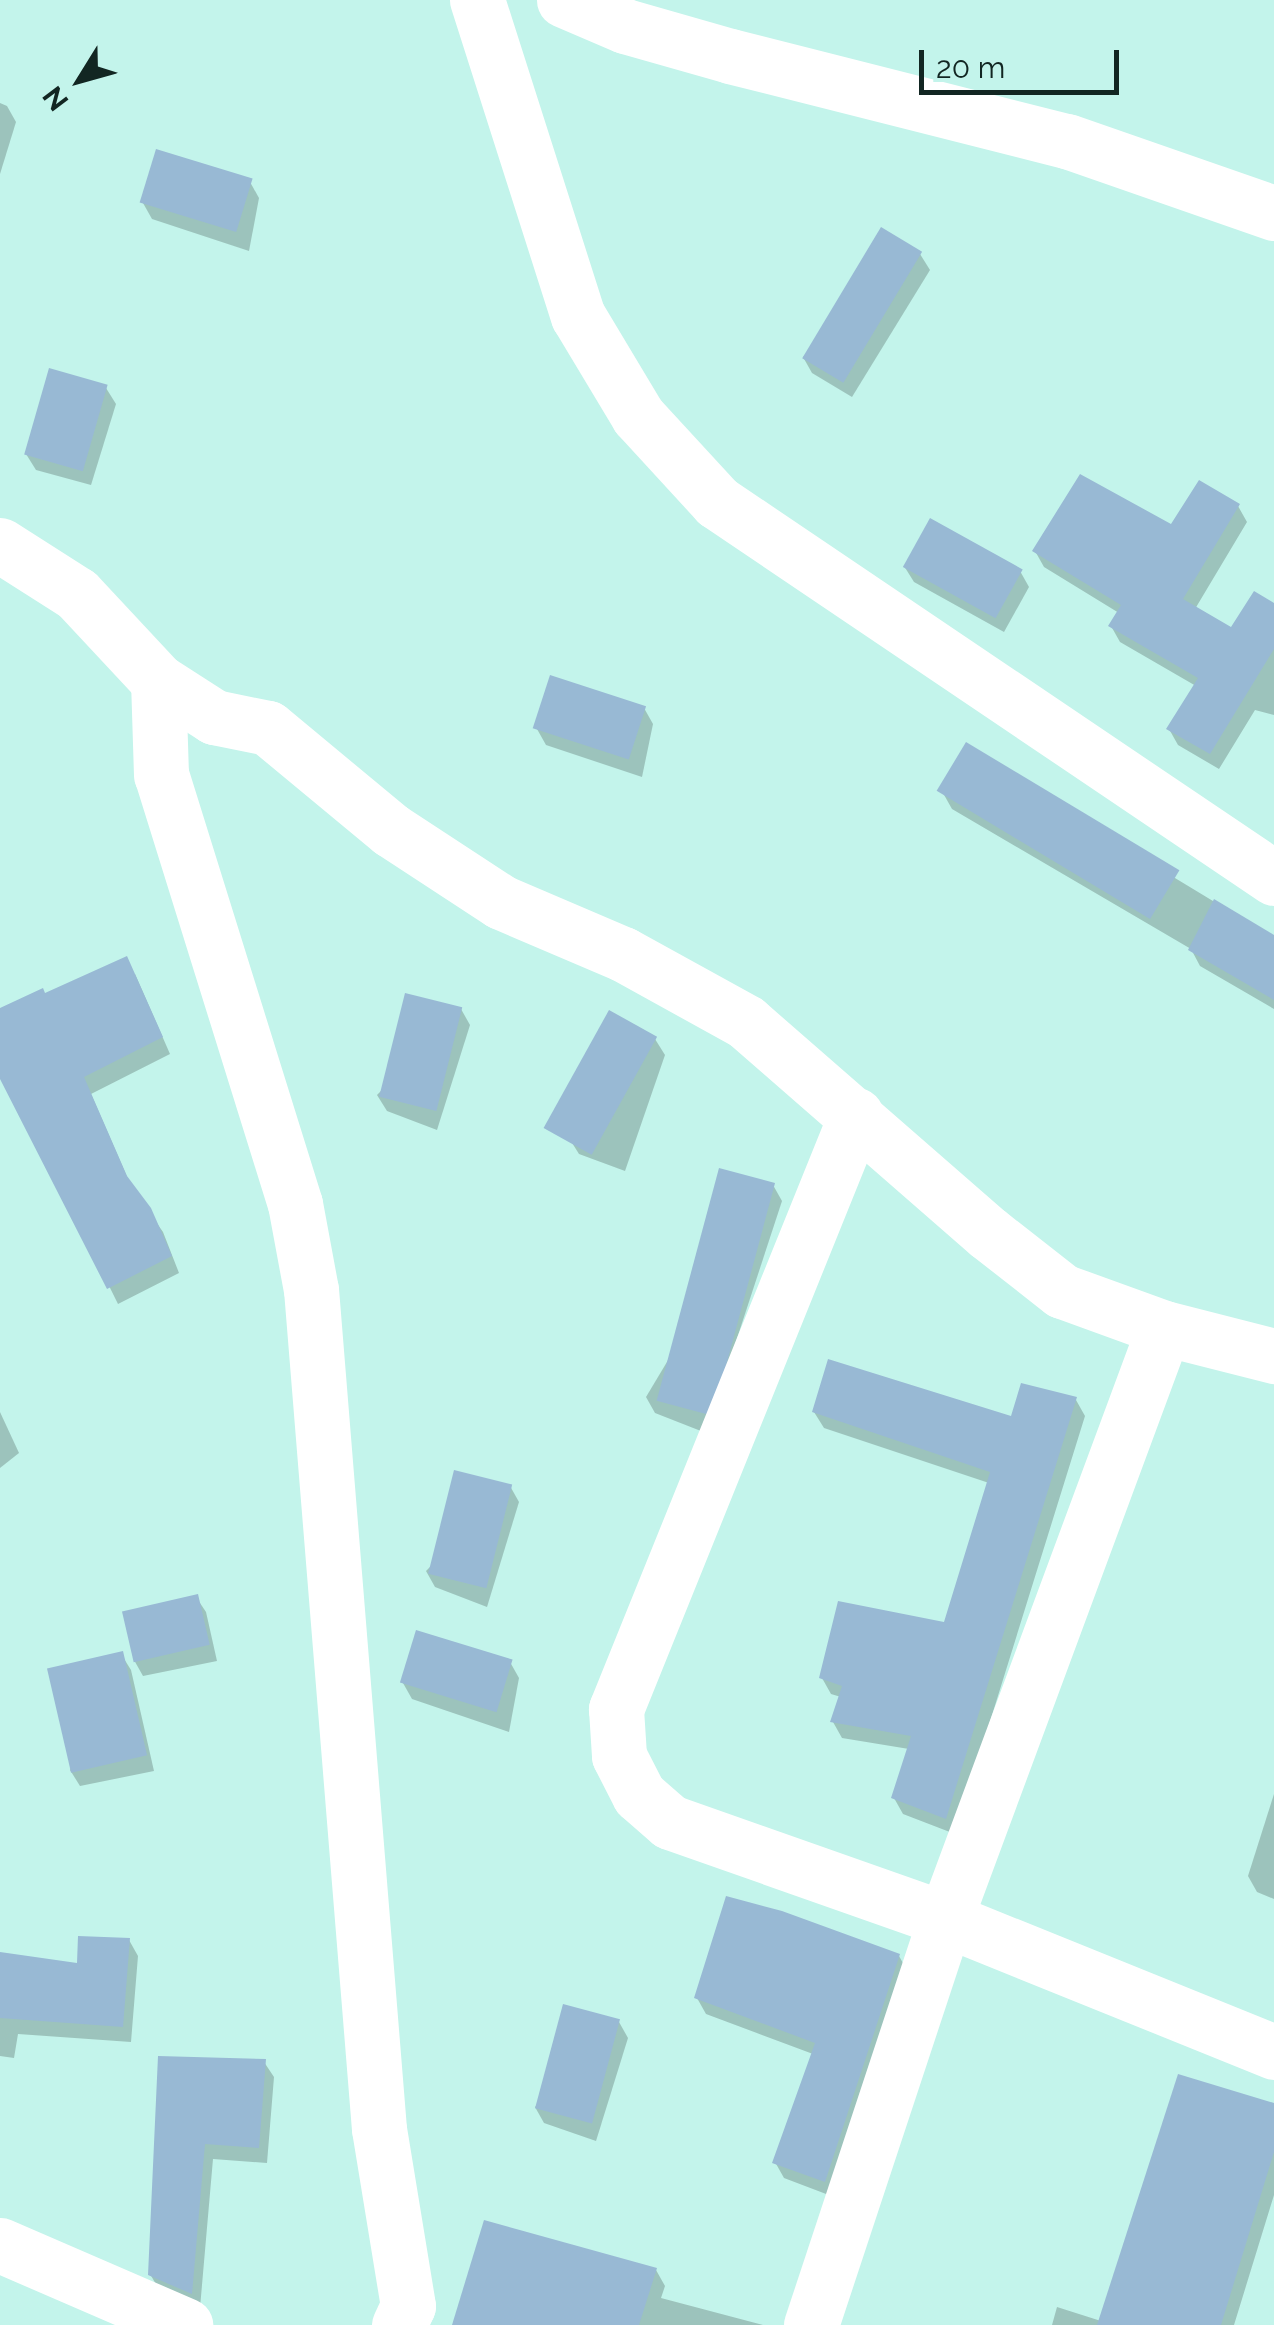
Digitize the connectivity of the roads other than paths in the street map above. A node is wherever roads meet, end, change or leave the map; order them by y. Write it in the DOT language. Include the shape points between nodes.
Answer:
graph roads {
  1 [pos="476,0"];
  2 [pos="564,0"];
  3 [pos="1274,213"];
  4 [pos="0,544"];
  5 [pos="158,681"];
  6 [pos="1274,878"];
  7 [pos="856,1115"];
  8 [pos="1164,1328"];
  9 [pos="1274,1356"];
  10 [pos="945,1919"];
  11 [pos="1274,2052"];
  12 [pos="0,2246"];
  13 [pos="184,2325"];
  14 [pos="399,2325"];
  15 [pos="811,2325"];
  1 -- 6 [label="street" via="578,316 638,416 716,502"];
  2 -- 3 [label="street" via="712,51 1067,141"];
  4 -- 5 [label="street" via="77,594"];
  5 -- 7 [label="street" via="214,716 268,728 390,830 502,902 624,954 746,1022"];
  5 -- 14 [label="street" via="161,775 295,1204 311,1290 379,2128 408,2306"];
  7 -- 8 [label="street" via="1062,1291"];
  7 -- 10 [label="street" via="616,1709 619,1756 639,1795 670,1822"];
  8 -- 9 [label="street"];
  8 -- 10 [label="street"];
  10 -- 11 [label="street"];
  10 -- 15 [label="street"];
  12 -- 13 [label="street"];
}
